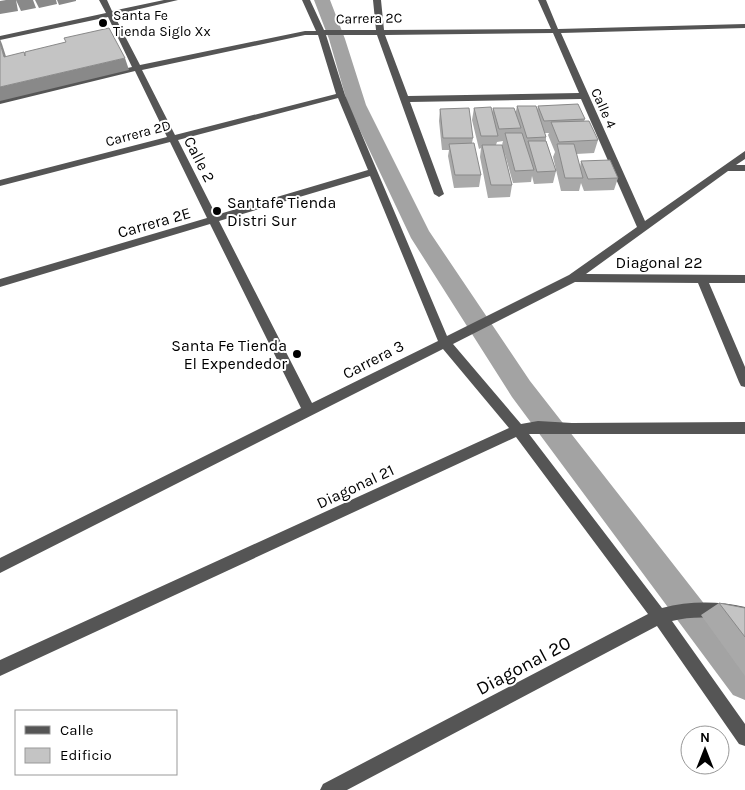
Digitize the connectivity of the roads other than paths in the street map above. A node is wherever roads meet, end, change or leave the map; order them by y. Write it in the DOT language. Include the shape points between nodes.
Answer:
graph roads {
  1 [pos="104,0"];
  2 [pos="174,0"];
  3 [pos="306,0"];
  4 [pos="377,0"];
  5 [pos="542,0"];
  6 [pos="110,14"];
  7 [pos="745,26"];
  8 [pos="555,31"];
  9 [pos="324,32"];
  10 [pos="380,32"];
  11 [pos="0,38"];
  12 [pos="138,68"];
  13 [pos="340,95"];
  14 [pos="583,96"];
  15 [pos="405,99"];
  16 [pos="0,101"];
  17 [pos="172,138"];
  18 [pos="745,154"];
  19 [pos="726,168"];
  20 [pos="745,168"];
  21 [pos="373,172"];
  22 [pos="0,183"];
  23 [pos="439,194"];
  24 [pos="214,221"];
  25 [pos="642,227"];
  26 [pos="573,278"];
  27 [pos="702,279"];
  28 [pos="745,279"];
  29 [pos="0,283"];
  30 [pos="444,342"];
  31 [pos="745,382"];
  32 [pos="310,411"];
  33 [pos="745,428"];
  34 [pos="518,430"];
  35 [pos="0,566"];
  36 [pos="739,614"];
  37 [pos="659,616"];
  38 [pos="0,668"];
  39 [pos="745,738"];
  40 [pos="329,790"];
  1 -- 6 [label="street, Calle 2"];
  2 -- 6 [label="street"];
  3 -- 9 [label="street"];
  4 -- 10 [label="street"];
  5 -- 8 [label="street, Calle 4"];
  6 -- 11 [label="street"];
  6 -- 12 [label="street, Calle 2"];
  7 -- 8 [label="street, Carrera 2C"];
  8 -- 10 [label="street, Carrera 2C"];
  8 -- 14 [label="street, Calle 4"];
  9 -- 10 [label="street, Carrera 2C"];
  9 -- 12 [label="street, Carrera 2C" via="287,36"];
  9 -- 13 [label="street"];
  10 -- 15 [label="street"];
  12 -- 16 [label="street, Carrera 2C"];
  12 -- 17 [label="street, Calle 2"];
  13 -- 17 [label="street, Carrera 2D"];
  13 -- 21 [label="street"];
  14 -- 15 [label="street"];
  14 -- 25 [label="street, Calle 4"];
  15 -- 23 [label="street"];
  17 -- 22 [label="street, Carrera 2D"];
  17 -- 24 [label="street, Calle 2"];
  18 -- 19 [label="street, Carrera 3"];
  19 -- 20 [label="street"];
  19 -- 25 [label="street, Carrera 3"];
  21 -- 24 [label="street, Carrera 2E"];
  21 -- 30 [label="street"];
  24 -- 29 [label="street, Carrera 2E"];
  24 -- 32 [label="street, Calle 2"];
  25 -- 26 [label="street, Carrera 3"];
  26 -- 27 [label="street, Diagonal 22"];
  26 -- 30 [label="street, Carrera 3"];
  27 -- 28 [label="street, Diagonal 22"];
  27 -- 31 [label="street"];
  30 -- 32 [label="street, Carrera 3"];
  30 -- 34 [label="street"];
  32 -- 35 [label="street, Carrera 3"];
  33 -- 34 [label="street, Diagonal 21" via="538,427"];
  34 -- 37 [label="street"];
  34 -- 38 [label="street, Diagonal 21"];
  36 -- 37 [label="street, Diagonal 20" via="685,610"];
  37 -- 39 [label="street"];
  37 -- 40 [label="street, Diagonal 20"];
}
